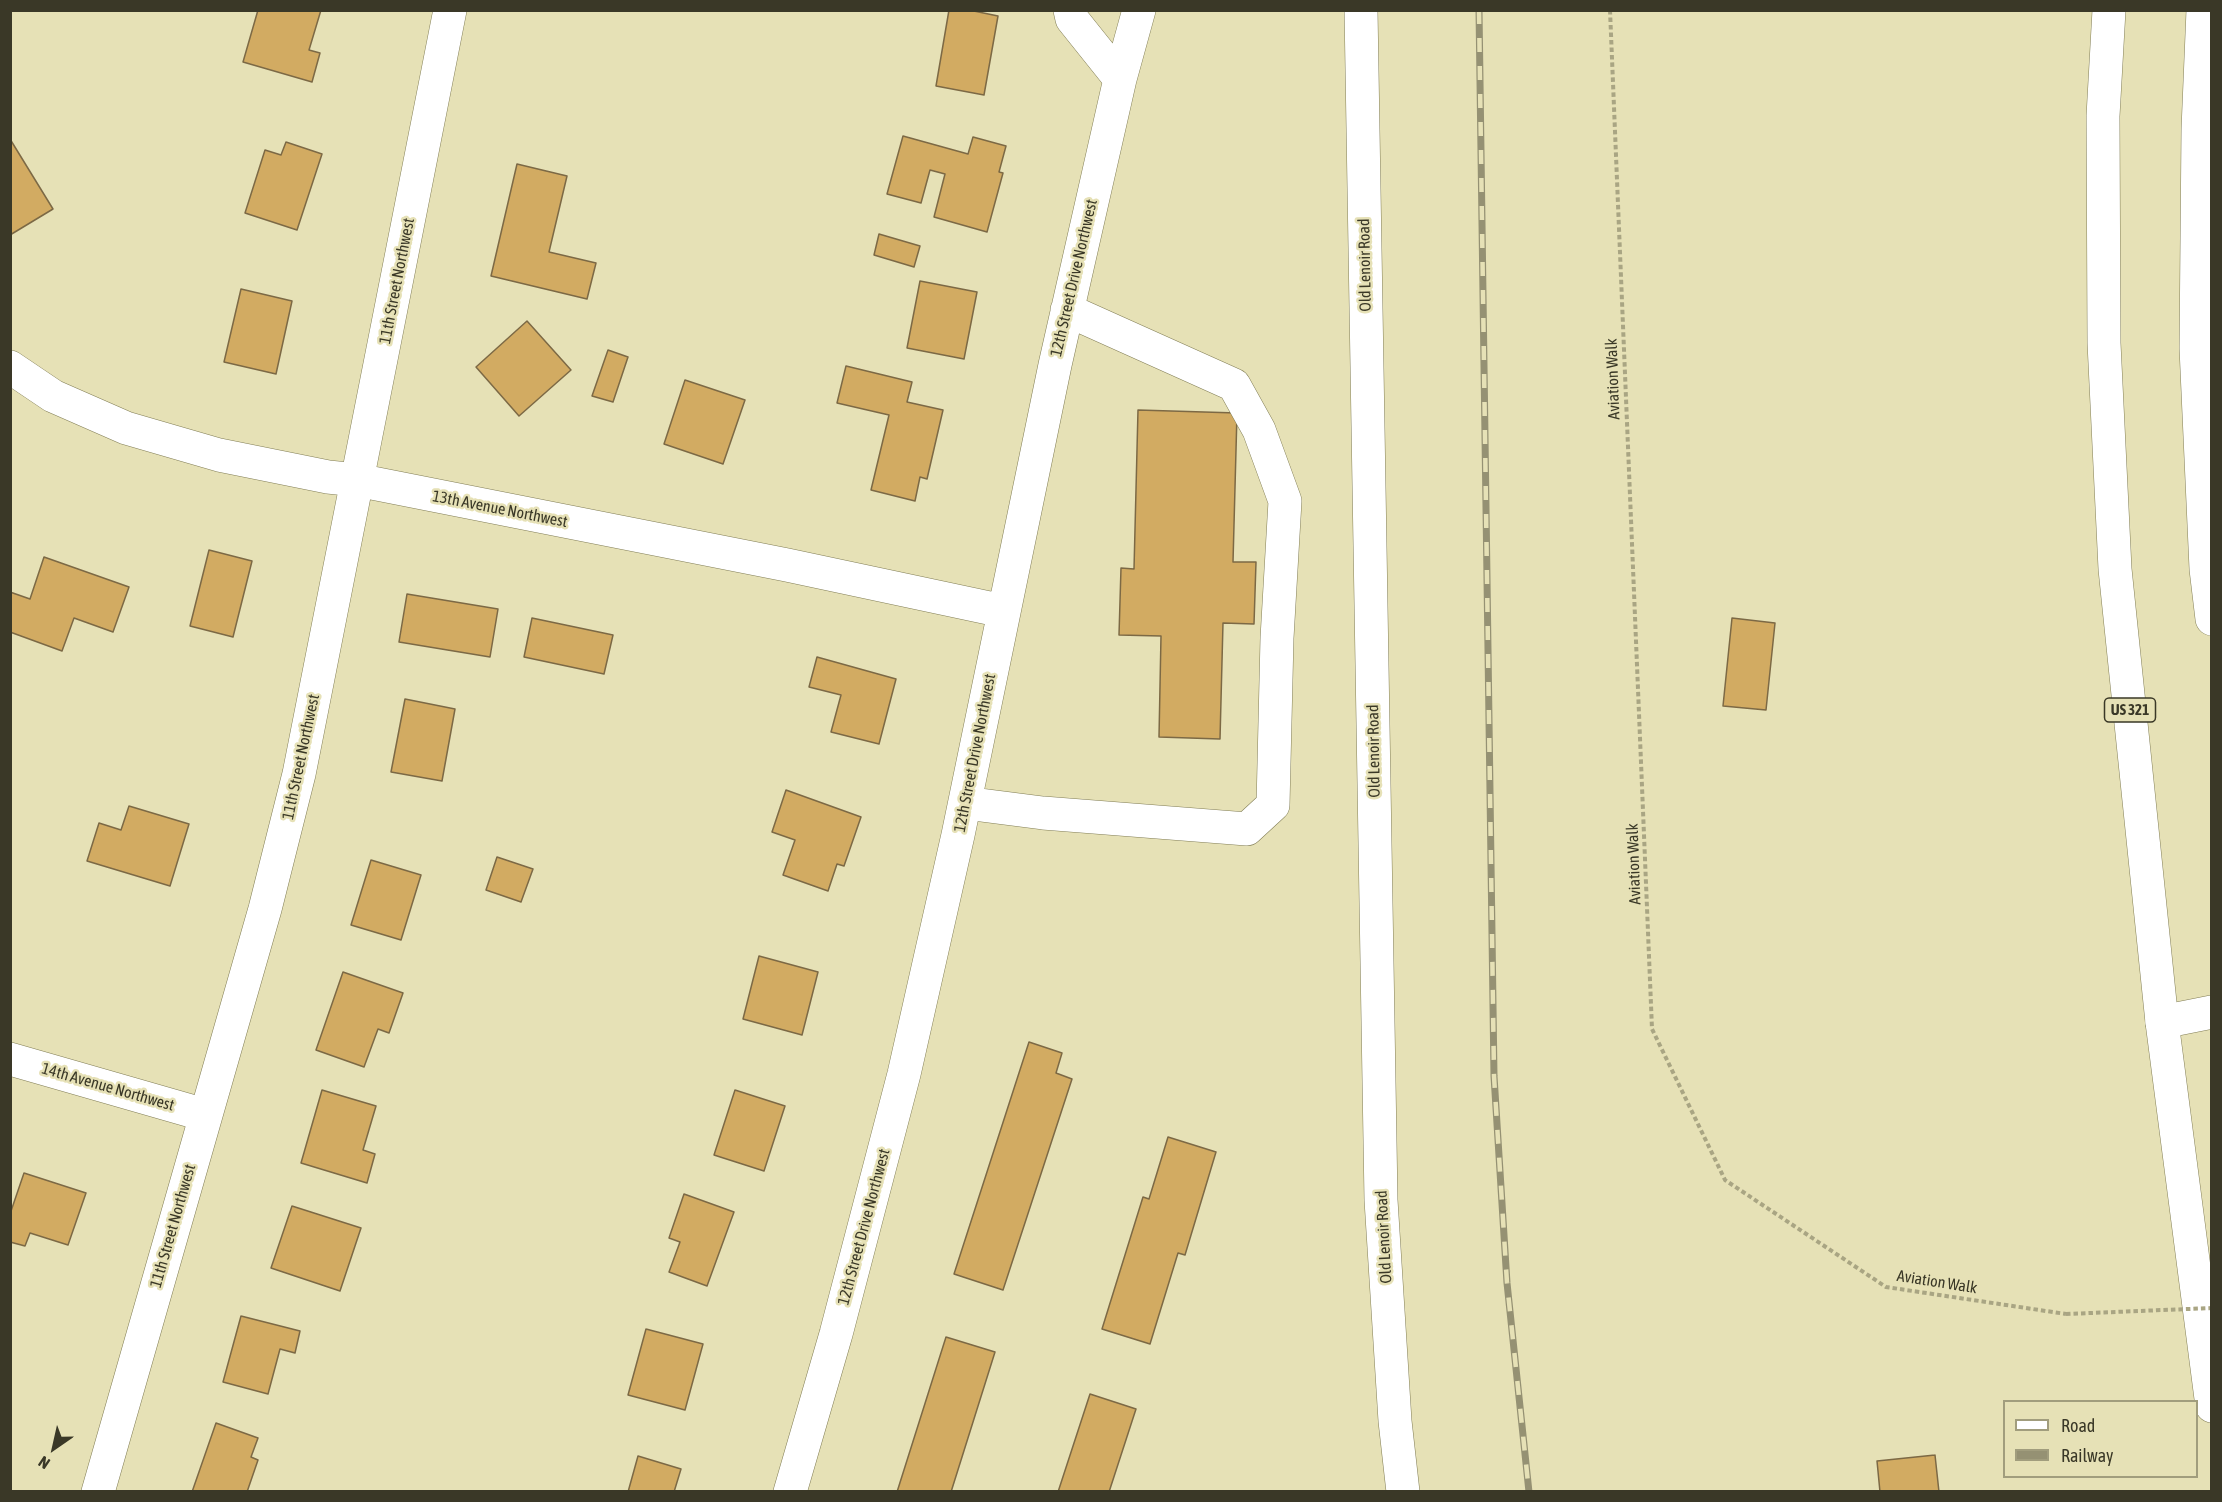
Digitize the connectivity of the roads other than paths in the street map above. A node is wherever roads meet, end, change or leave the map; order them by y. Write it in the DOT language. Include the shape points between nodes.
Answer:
graph roads {
  1 [pos="450,10"];
  2 [pos="1071,10"];
  3 [pos="1139,10"];
  4 [pos="1361,10"];
  5 [pos="2109,10"];
  6 [pos="2202,10"];
  7 [pos="1120,79"];
  8 [pos="2205,84"];
  9 [pos="1067,310"];
  10 [pos="10,367"];
  11 [pos="357,480"];
  12 [pos="1003,611"];
  13 [pos="2211,619"];
  14 [pos="965,803"];
  15 [pos="2211,1012"];
  16 [pos="2162,1022"];
  17 [pos="10,1059"];
  18 [pos="205,1115"];
  19 [pos="2211,1406"];
  20 [pos="98,1491"];
  21 [pos="790,1491"];
  22 [pos="1403,1491"];
  1 -- 11 [label="main road, 11th Street Northwest"];
  2 -- 7 [label="main road" via="1072,19"];
  3 -- 7 [label="main road, 12th Street Drive Northwest"];
  4 -- 22 [label="main road, Old Lenoir Road" via="1381,1200"];
  5 -- 16 [label="main road, US 321" via="2103,116 2104,343 2114,545"];
  6 -- 8 [label="main road"];
  7 -- 9 [label="main road, 12th Street Drive Northwest"];
  8 -- 13 [label="main road" via="2196,348"];
  9 -- 12 [label="main road, 12th Street Drive Northwest"];
  9 -- 14 [label="main road" via="1234,386 1259,430 1285,501 1273,805 1247,829"];
  10 -- 11 [label="main road, 13th Avenue Northwest" via="53,396 126,429 219,455"];
  11 -- 12 [label="main road, 13th Avenue Northwest"];
  11 -- 18 [label="main road, 11th Street Northwest" via="299,774 265,909"];
  12 -- 14 [label="main road, 12th Street Drive Northwest"];
  14 -- 21 [label="main road, 12th Street Drive Northwest" via="904,1074"];
  15 -- 16 [label="main road"];
  16 -- 19 [label="main road, US 321"];
  17 -- 18 [label="main road, 14th Avenue Northwest"];
  18 -- 20 [label="main road, 11th Street Northwest"];
}
